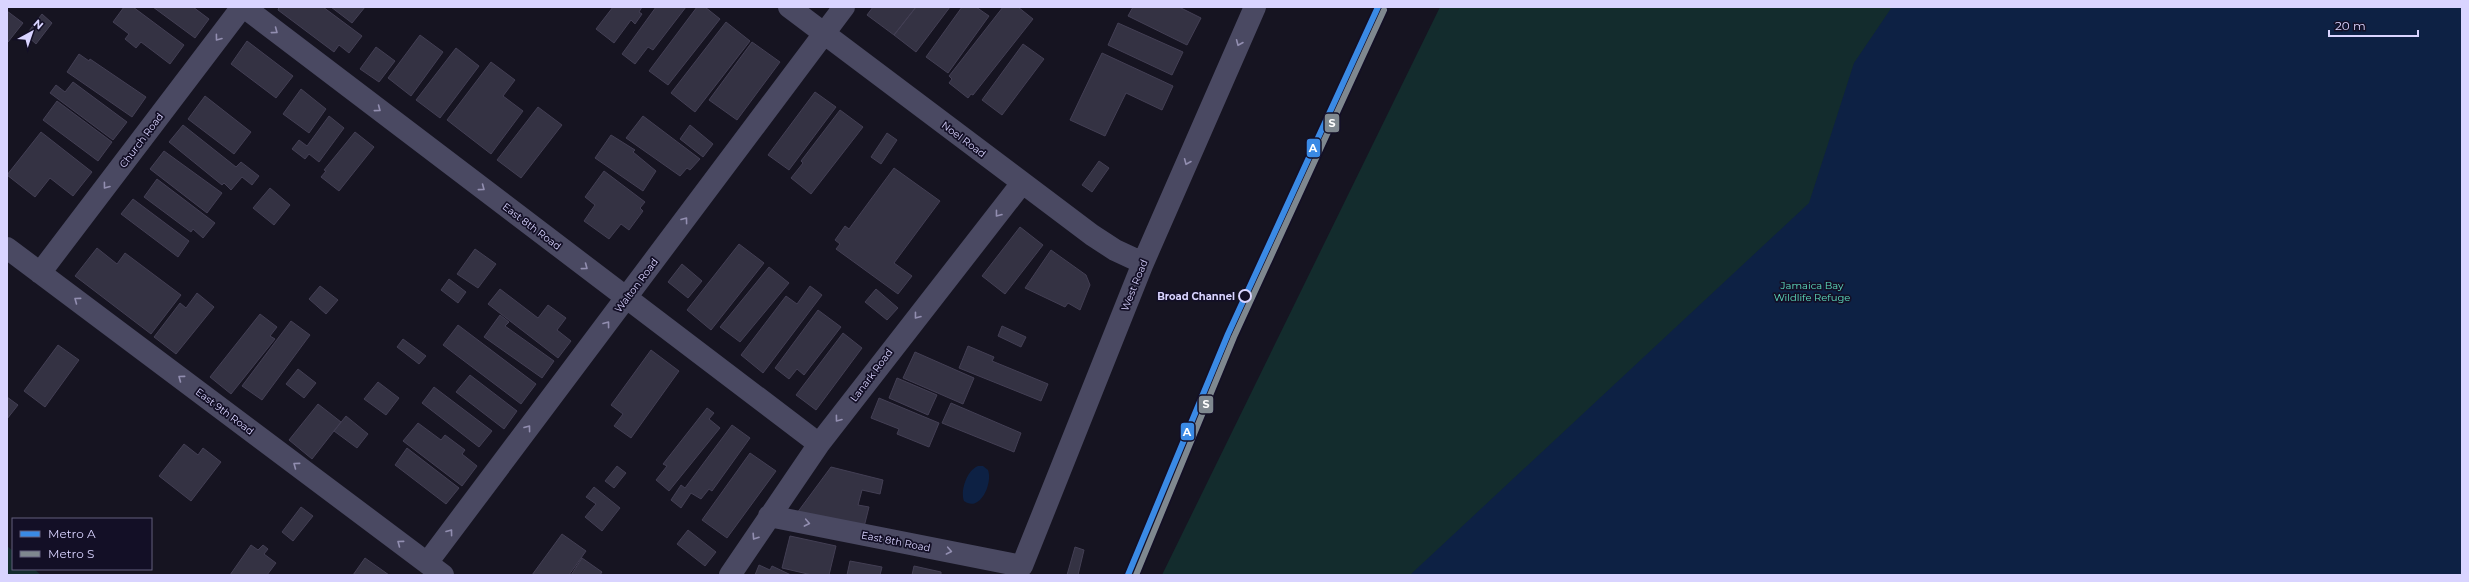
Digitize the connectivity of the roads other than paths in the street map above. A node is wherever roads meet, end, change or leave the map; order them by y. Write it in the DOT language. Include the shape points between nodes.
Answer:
graph roads {
  1 [pos="243,7"];
  2 [pos="789,7"];
  3 [pos="844,7"];
  4 [pos="1254,7"];
  5 [pos="824,33"];
  6 [pos="1022,183"];
  7 [pos="7,248"];
  8 [pos="1143,263"];
  9 [pos="40,272"];
  10 [pos="626,298"];
  11 [pos="819,444"];
  12 [pos="769,516"];
  13 [pos="1022,566"];
  14 [pos="435,569"];
  15 [pos="730,575"];
  1 -- 9 [label="street, Church Road, one-way"];
  1 -- 10 [label="street, East 8th Road, one-way"];
  2 -- 5 [label="street, Noel Road"];
  3 -- 5 [label="street, Walton Road"];
  4 -- 8 [label="street, West Road, one-way"];
  5 -- 6 [label="street, Noel Road"];
  10 -- 5 [label="street, Walton Road, one-way"];
  6 -- 8 [label="street, Noel Road" via="1103,243"];
  6 -- 11 [label="street, Lanark Road, one-way"];
  7 -- 9 [label="street, East 9th Road"];
  8 -- 13 [label="street, West Road"];
  14 -- 9 [label="street, East 9th Road, one-way"];
  10 -- 11 [label="street, East 8th Road"];
  14 -- 10 [label="street, Walton Road, one-way"];
  11 -- 12 [label="street, Lanark Road"];
  12 -- 13 [label="street, East 8th Road, one-way"];
  12 -- 15 [label="street, Lanark Road, one-way"];
}
